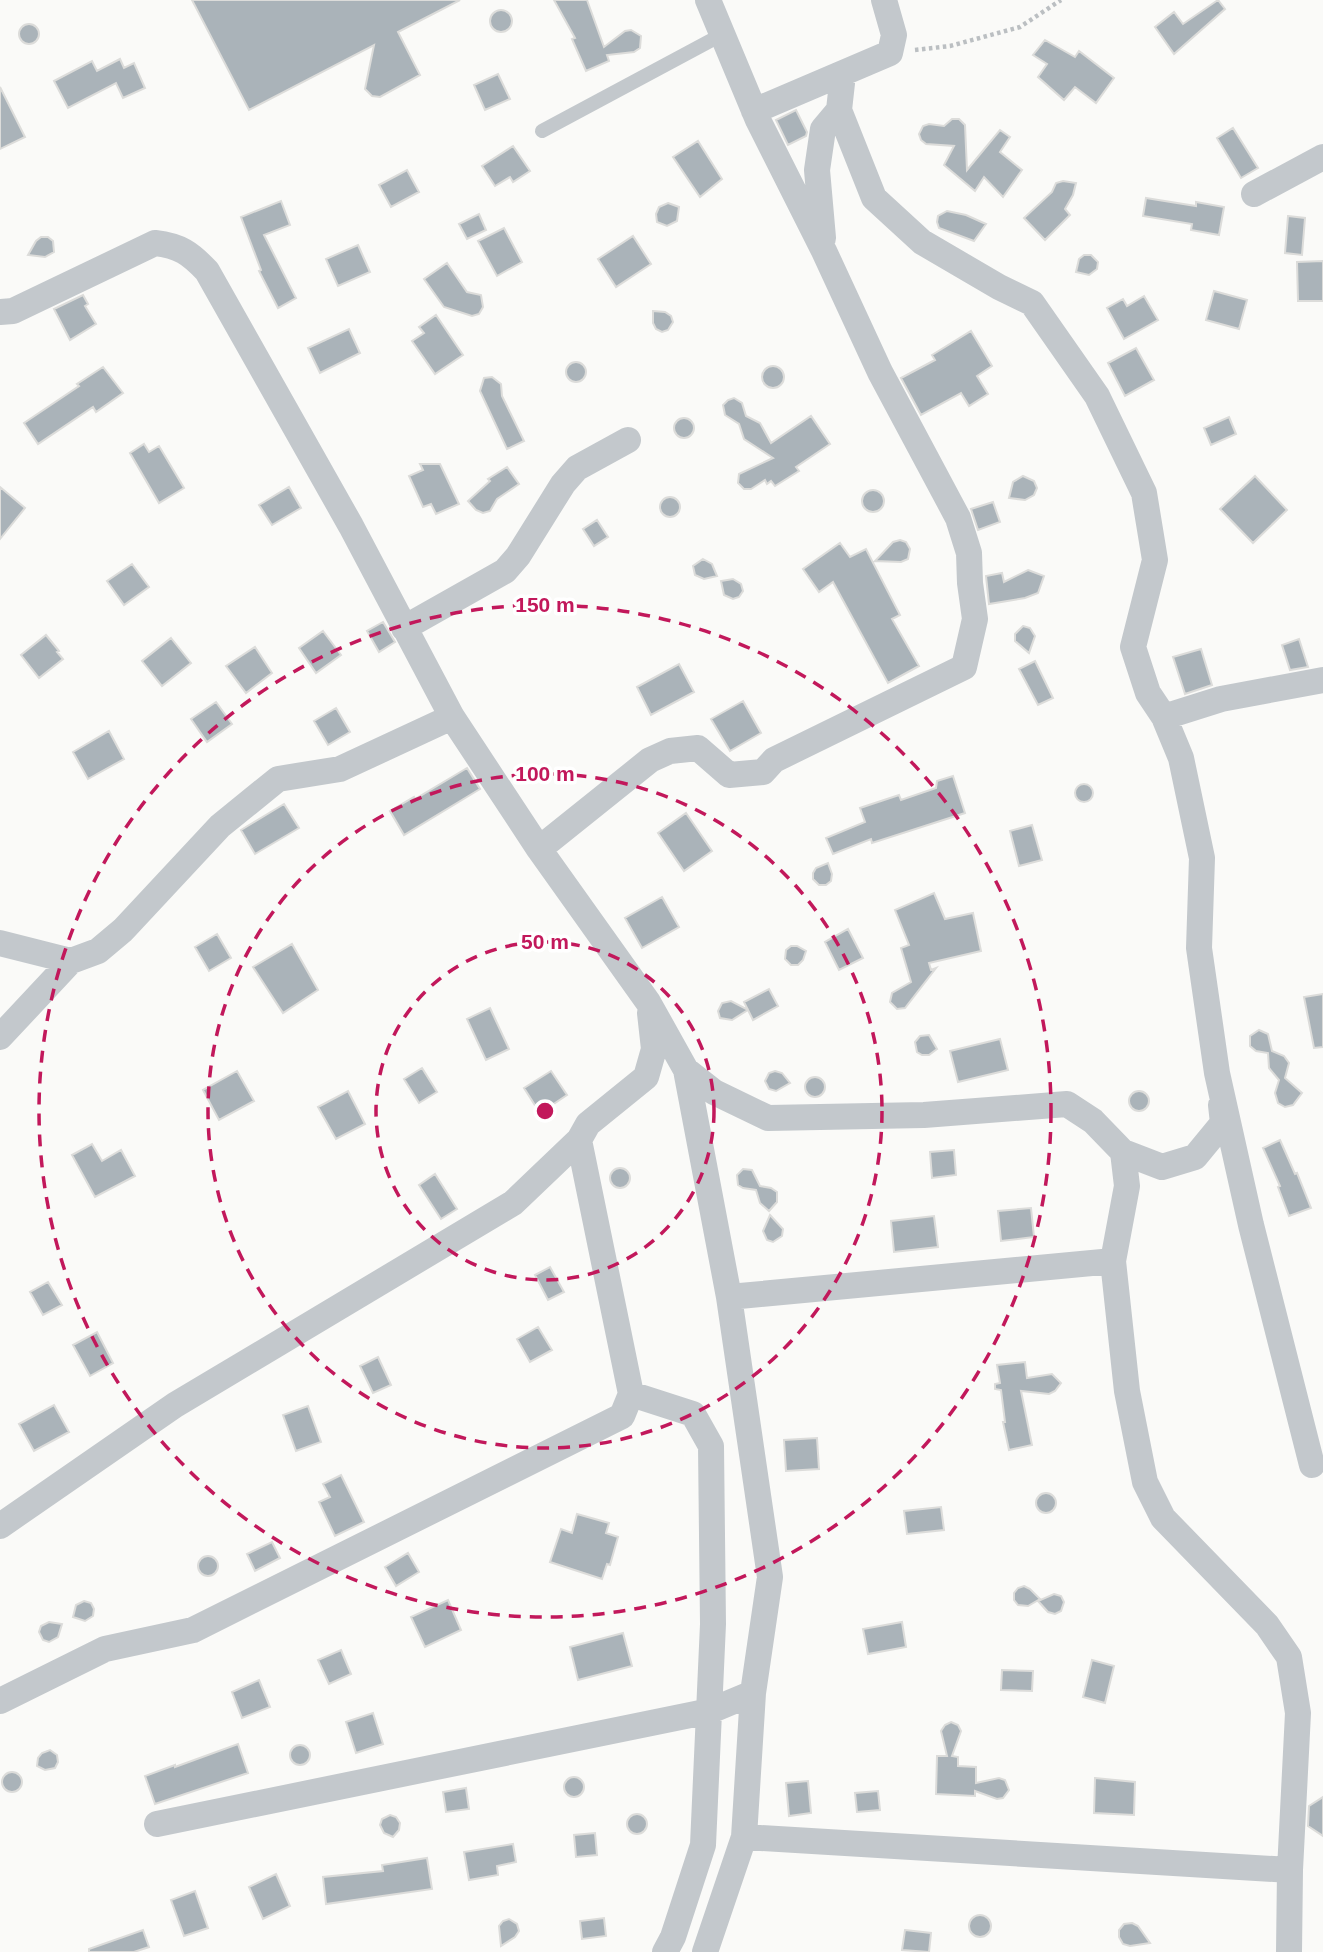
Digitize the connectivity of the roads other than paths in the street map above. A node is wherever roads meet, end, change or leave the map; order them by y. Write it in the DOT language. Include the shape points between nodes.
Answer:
graph roads {
  1 [pos="708,0"];
  2 [pos="884,0"];
  3 [pos="723,34"];
  4 [pos="843,74"];
  5 [pos="839,110"];
  6 [pos="754,111"];
  7 [pos="542,131"];
  8 [pos="1323,157"];
  9 [pos="1255,194"];
  10 [pos="824,251"];
  11 [pos="0,312"];
  12 [pos="628,440"];
  13 [pos="404,628"];
  14 [pos="1323,680"];
  15 [pos="452,717"];
  16 [pos="1164,717"];
  17 [pos="539,849"];
  18 [pos="0,943"];
  19 [pos="71,961"];
  20 [pos="648,1002"];
  21 [pos="0,1037"];
  22 [pos="686,1070"];
  23 [pos="1217,1073"];
  24 [pos="579,1140"];
  25 [pos="1123,1152"];
  26 [pos="1113,1261"];
  27 [pos="729,1297"];
  28 [pos="631,1394"];
  29 [pos="1312,1465"];
  30 [pos="0,1526"];
  31 [pos="753,1693"];
  32 [pos="0,1702"];
  33 [pos="710,1710"];
  34 [pos="157,1824"];
  35 [pos="744,1838"];
  36 [pos="1290,1870"];
  37 [pos="665,1952"];
  38 [pos="705,1952"];
  39 [pos="1289,1952"];
  1 -- 3 [label="street"];
  2 -- 4 [label="street" via="894,35 890,53"];
  3 -- 6 [label="street"];
  3 -- 7 [label="lane"];
  4 -- 5 [label="street"];
  4 -- 6 [label="street"];
  5 -- 10 [label="street" via="823,129 817,170"];
  5 -- 16 [label="street" via="874,198 922,243 1032,303 1097,396 1144,493 1155,560 1133,647 1148,693"];
  6 -- 10 [label="street"];
  8 -- 9 [label="street"];
  10 -- 17 [label="street" via="880,372 958,519 969,552 975,619 964,667 774,760 763,772 729,775 698,748 670,751 650,760"];
  11 -- 13 [label="street" via="13,312 155,243 173,245 193,256 207,271"];
  12 -- 13 [label="street" via="576,468 505,571"];
  13 -- 15 [label="street"];
  14 -- 16 [label="street" via="1221,699"];
  15 -- 17 [label="street"];
  15 -- 19 [label="street" via="340,769 278,779 220,827 123,930 98,951"];
  16 -- 23 [label="street" via="1181,758 1202,858 1199,948"];
  17 -- 20 [label="street"];
  18 -- 19 [label="street"];
  19 -- 21 [label="street"];
  20 -- 22 [label="street"];
  20 -- 24 [label="street" via="654,1049 646,1077 588,1124"];
  22 -- 25 [label="street" via="714,1092 768,1118 924,1115 1067,1104 1093,1121"];
  22 -- 27 [label="street"];
  23 -- 25 [label="street" via="1223,1123 1195,1157 1162,1167"];
  23 -- 29 [label="street"];
  24 -- 28 [label="street"];
  24 -- 30 [label="street" via="513,1203 175,1405"];
  25 -- 26 [label="street" via="1127,1186"];
  26 -- 27 [label="street"];
  26 -- 36 [label="street" via="1127,1391 1145,1482 1163,1517 1267,1625 1289,1657 1298,1713"];
  27 -- 31 [label="street" via="769,1577"];
  28 -- 32 [label="street" via="622,1416 587,1435 193,1630 105,1649"];
  28 -- 33 [label="street" via="693,1414 711,1446"];
  31 -- 33 [label="street"];
  31 -- 35 [label="street"];
  33 -- 34 [label="street"];
  33 -- 37 [label="street" via="703,1845"];
  35 -- 36 [label="street"];
  35 -- 38 [label="street"];
  36 -- 39 [label="street"];
}
